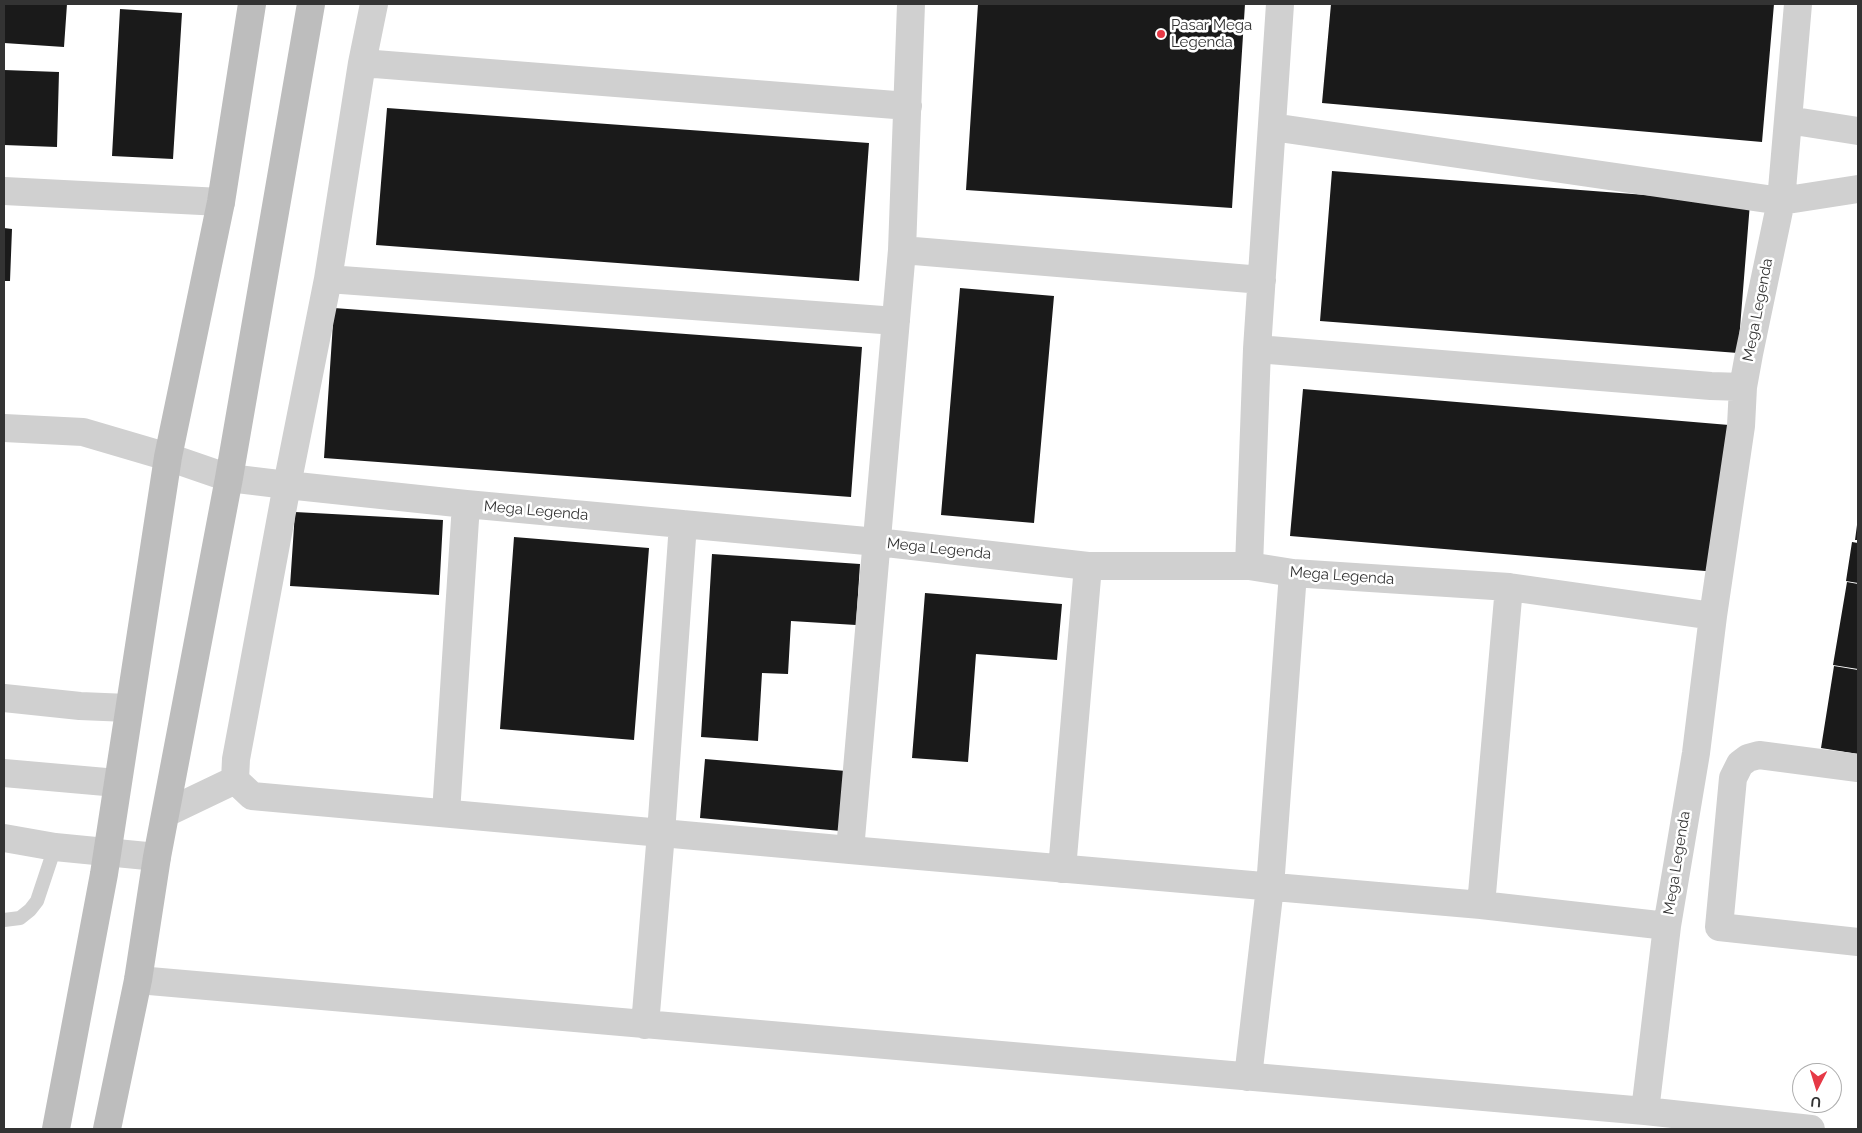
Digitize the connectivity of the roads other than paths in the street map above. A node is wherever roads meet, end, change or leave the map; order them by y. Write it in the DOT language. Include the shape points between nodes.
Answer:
graph roads {
  1 [pos="252,4"];
  2 [pos="310,4"];
  3 [pos="374,4"];
  4 [pos="911,4"];
  5 [pos="1280,4"];
  6 [pos="1798,4"];
  7 [pos="362,63"];
  8 [pos="908,106"];
  9 [pos="1788,120"];
  10 [pos="1272,127"];
  11 [pos="1858,131"];
  12 [pos="1858,189"];
  13 [pos="4,191"];
  14 [pos="1781,201"];
  15 [pos="221,202"];
  16 [pos="902,250"];
  17 [pos="328,279"];
  18 [pos="1262,280"];
  19 [pos="896,321"];
  20 [pos="1257,348"];
  21 [pos="1744,387"];
  22 [pos="4,428"];
  23 [pos="168,457"];
  24 [pos="229,478"];
  25 [pos="286,485"];
  26 [pos="466,504"];
  27 [pos="683,524"];
  28 [pos="877,542"];
  29 [pos="1088,566"];
  30 [pos="1249,566"];
  31 [pos="1293,573"];
  32 [pos="1509,587"];
  33 [pos="1713,616"];
  34 [pos="4,698"];
  35 [pos="128,708"];
  36 [pos="1858,768"];
  37 [pos="4,773"];
  38 [pos="235,780"];
  39 [pos="117,783"];
  40 [pos="166,813"];
  41 [pos="446,813"];
  42 [pos="661,833"];
  43 [pos="4,838"];
  44 [pos="55,847"];
  45 [pos="850,850"];
  46 [pos="107,852"];
  47 [pos="157,857"];
  48 [pos="1062,869"];
  49 [pos="1270,887"];
  50 [pos="1481,905"];
  51 [pos="4,920"];
  52 [pos="1667,926"];
  53 [pos="1858,942"];
  54 [pos="138,980"];
  55 [pos="645,1025"];
  56 [pos="1248,1077"];
  57 [pos="1645,1111"];
  58 [pos="56,1129"];
  59 [pos="107,1129"];
  60 [pos="1811,1129"];
  1 -- 15 [label="street"];
  2 -- 24 [label="street"];
  3 -- 7 [label="street"];
  4 -- 8 [label="street"];
  5 -- 10 [label="street"];
  6 -- 9 [label="street, Mega Legenda"];
  7 -- 8 [label="street"];
  7 -- 17 [label="street"];
  8 -- 16 [label="street"];
  9 -- 11 [label="street"];
  9 -- 14 [label="street, Mega Legenda"];
  10 -- 14 [label="street"];
  10 -- 18 [label="street"];
  12 -- 14 [label="street"];
  13 -- 15 [label="street"];
  14 -- 21 [label="street, Mega Legenda"];
  15 -- 23 [label="street"];
  16 -- 18 [label="street"];
  16 -- 19 [label="street"];
  17 -- 19 [label="street"];
  17 -- 25 [label="street"];
  18 -- 20 [label="street"];
  19 -- 28 [label="street"];
  20 -- 21 [label="street"];
  20 -- 30 [label="street"];
  21 -- 33 [label="street, Mega Legenda"];
  22 -- 23 [label="street, Mega Legenda" via="84,432"];
  23 -- 24 [label="street, Mega Legenda"];
  23 -- 35 [label="street"];
  24 -- 25 [label="street, Mega Legenda"];
  24 -- 40 [label="street"];
  25 -- 26 [label="street, Mega Legenda"];
  25 -- 38 [label="street" via="236,759"];
  26 -- 27 [label="street, Mega Legenda"];
  26 -- 41 [label="street"];
  27 -- 28 [label="street, Mega Legenda"];
  27 -- 42 [label="street"];
  28 -- 29 [label="street, Mega Legenda"];
  28 -- 45 [label="street"];
  29 -- 30 [label="street, Mega Legenda"];
  29 -- 48 [label="street"];
  30 -- 31 [label="street, Mega Legenda"];
  31 -- 32 [label="street, Mega Legenda"];
  31 -- 49 [label="street"];
  32 -- 33 [label="street, Mega Legenda"];
  32 -- 50 [label="street"];
  33 -- 52 [label="street, Mega Legenda" via="1696,753"];
  34 -- 35 [label="street"];
  35 -- 39 [label="street"];
  36 -- 53 [label="street" via="1759,755 1740,764 1734,778 1719,927"];
  37 -- 39 [label="street"];
  38 -- 40 [label="street"];
  38 -- 41 [label="street" via="252,796"];
  39 -- 46 [label="street"];
  40 -- 47 [label="street"];
  41 -- 42 [label="street"];
  42 -- 45 [label="street"];
  42 -- 55 [label="street"];
  43 -- 44 [label="street"];
  44 -- 46 [label="street"];
  44 -- 51 [label="lane" via="37,901 20,918"];
  45 -- 48 [label="street"];
  46 -- 47 [label="street"];
  46 -- 58 [label="street"];
  47 -- 54 [label="street"];
  48 -- 49 [label="street"];
  49 -- 50 [label="street"];
  49 -- 56 [label="street"];
  50 -- 52 [label="street"];
  52 -- 57 [label="street, Mega Legenda"];
  54 -- 55 [label="street"];
  54 -- 59 [label="street"];
  55 -- 56 [label="street"];
  56 -- 57 [label="street"];
  57 -- 60 [label="street"];
}
